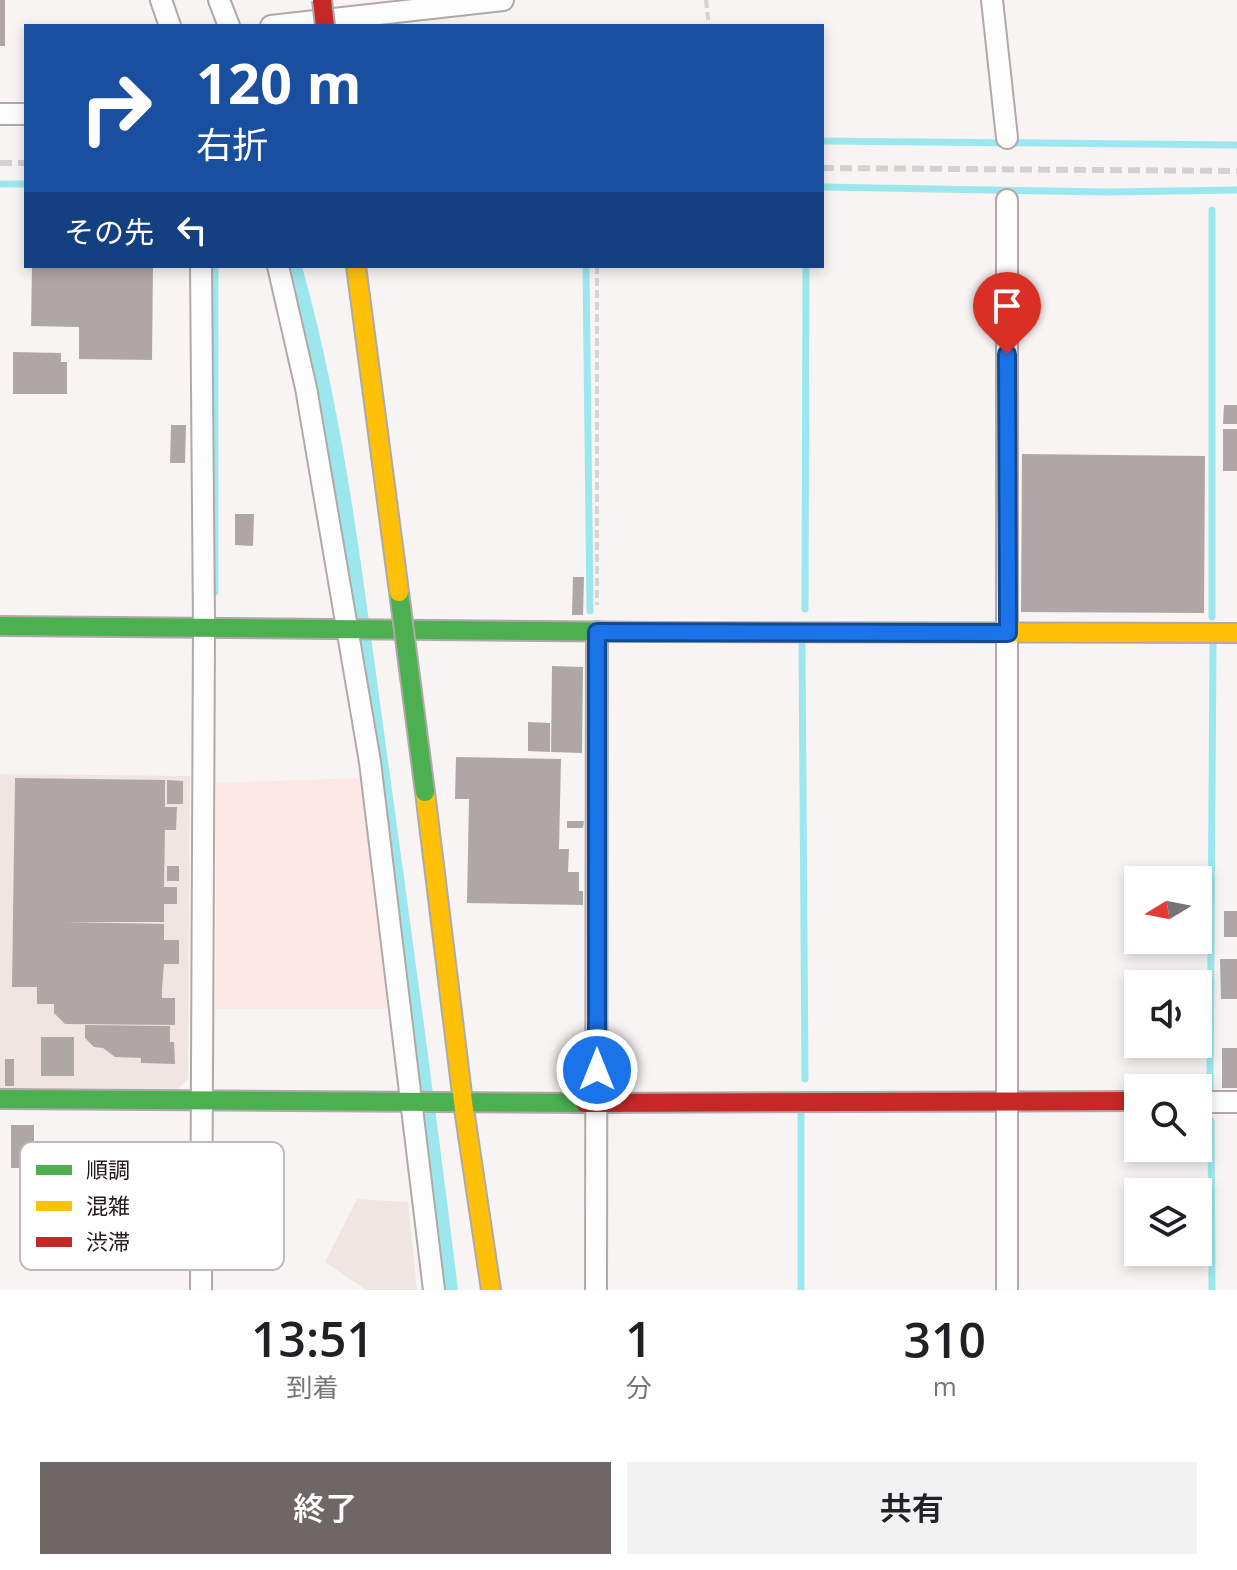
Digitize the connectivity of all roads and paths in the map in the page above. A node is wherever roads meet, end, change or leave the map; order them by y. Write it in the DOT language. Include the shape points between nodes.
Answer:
graph roads {
  1 [pos="161,0"];
  2 [pos="219,0"];
  3 [pos="322,0"];
  4 [pos="503,0"];
  5 [pos="706,0"];
  6 [pos="992,0"];
  7 [pos="169,24"];
  8 [pos="228,24"];
  9 [pos="289,24"];
  10 [pos="325,24"];
  11 [pos="709,24"];
  12 [pos="0,114"];
  13 [pos="24,114"];
  14 [pos="1007,138"];
  15 [pos="1007,200"];
  16 [pos="201,268"];
  17 [pos="278,268"];
  18 [pos="356,268"];
  19 [pos="597,268"];
  20 [pos="0,626"];
  21 [pos="204,627"];
  22 [pos="348,628"];
  23 [pos="597,632"];
  24 [pos="1008,633"];
  25 [pos="1237,633"];
  26 [pos="0,1099"];
  27 [pos="1007,1100"];
  28 [pos="200,1101"];
  29 [pos="1124,1101"];
  30 [pos="463,1102"];
  31 [pos="597,1102"];
  32 [pos="1212,1102"];
  33 [pos="1237,1102"];
  34 [pos="414,1103"];
  35 [pos="200,1142"];
  36 [pos="201,1270"];
  37 [pos="201,1290"];
  38 [pos="434,1290"];
  39 [pos="491,1290"];
  40 [pos="596,1290"];
  41 [pos="1007,1290"];
  1 -- 7 [label="street"];
  2 -- 8 [label="street"];
  3 -- 10 [label="street, bridge"];
  4 -- 9 [label="street"];
  5 -- 11 [label="path"];
  6 -- 14 [label="street"];
  12 -- 13 [label="street"];
  15 -- 24 [label="street"];
  16 -- 21 [label="street"];
  17 -- 22 [label="street" via="306,388"];
  18 -- 30 [label="street, bridge"];
  19 -- 23 [label="path"];
  20 -- 21 [label="street"];
  21 -- 22 [label="street"];
  21 -- 28 [label="street"];
  22 -- 23 [label="street"];
  22 -- 34 [label="street"];
  23 -- 24 [label="street"];
  23 -- 31 [label="street"];
  24 -- 25 [label="street"];
  24 -- 27 [label="street"];
  26 -- 28 [label="street"];
  27 -- 29 [label="street"];
  27 -- 31 [label="street"];
  27 -- 41 [label="street"];
  28 -- 34 [label="street"];
  28 -- 35 [label="street"];
  30 -- 31 [label="street"];
  30 -- 34 [label="street"];
  30 -- 39 [label="street"];
  31 -- 40 [label="street"];
  32 -- 33 [label="street"];
  34 -- 38 [label="street"];
  36 -- 37 [label="street"];
}
